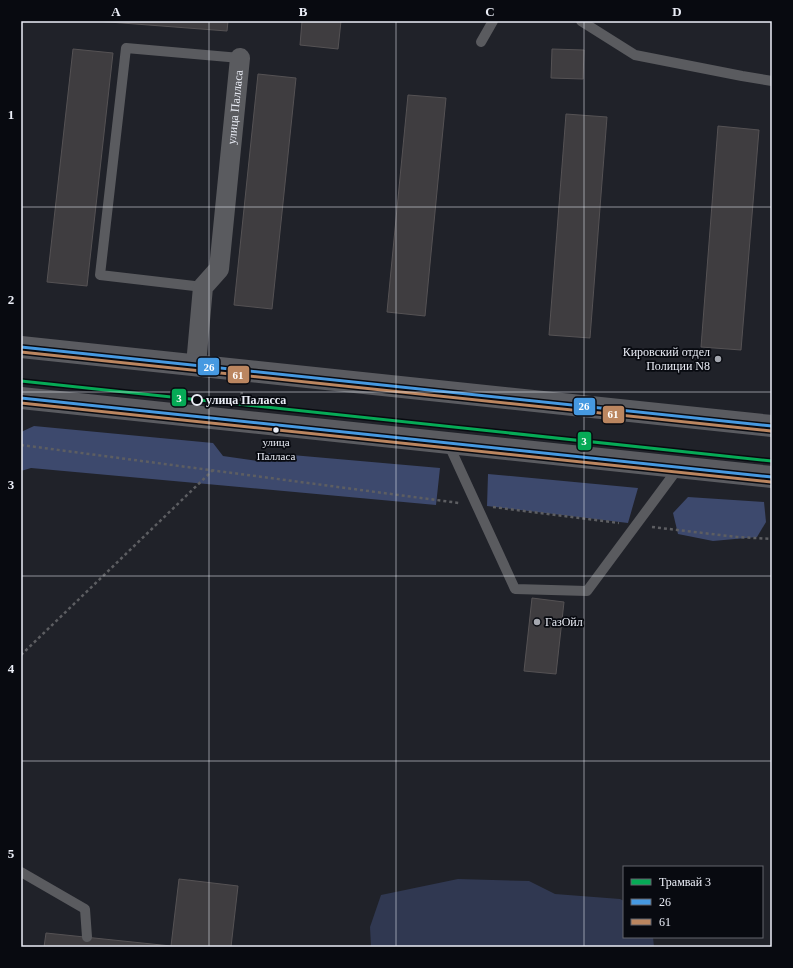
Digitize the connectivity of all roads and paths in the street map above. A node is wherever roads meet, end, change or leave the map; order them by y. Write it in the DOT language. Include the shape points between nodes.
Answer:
graph roads {
  1 [pos="493,21"];
  2 [pos="581,21"];
  3 [pos="481,42"];
  4 [pos="240,58"];
  5 [pos="772,80"];
  6 [pos="203,287"];
  7 [pos="21,347"];
  8 [pos="196,365"];
  9 [pos="21,398"];
  10 [pos="772,426"];
  11 [pos="448,443"];
  12 [pos="21,445"];
  13 [pos="680,467"];
  14 [pos="213,470"];
  15 [pos="772,477"];
  16 [pos="477,505"];
  17 [pos="637,525"];
  18 [pos="772,539"];
  19 [pos="21,655"];
  20 [pos="21,872"];
  21 [pos="87,937"];
  1 -- 3 [label="lane"];
  2 -- 5 [label="lane" via="635,55"];
  4 -- 6 [label="street, улица Палласа" via="219,269"];
  4 -- 6 [label="lane" via="126,48 100,275"];
  6 -- 8 [label="street"];
  7 -- 8 [label="highway"];
  8 -- 10 [label="highway"];
  9 -- 11 [label="highway"];
  11 -- 13 [label="highway"];
  11 -- 16 [label="lane"];
  12 -- 14 [label="path"];
  13 -- 15 [label="highway"];
  13 -- 17 [label="lane"];
  14 -- 16 [label="path"];
  14 -- 19 [label="path"];
  16 -- 17 [label="path"];
  16 -- 17 [label="lane" via="515,589 587,591"];
  17 -- 18 [label="path"];
  20 -- 21 [label="lane" via="85,909"];
}
